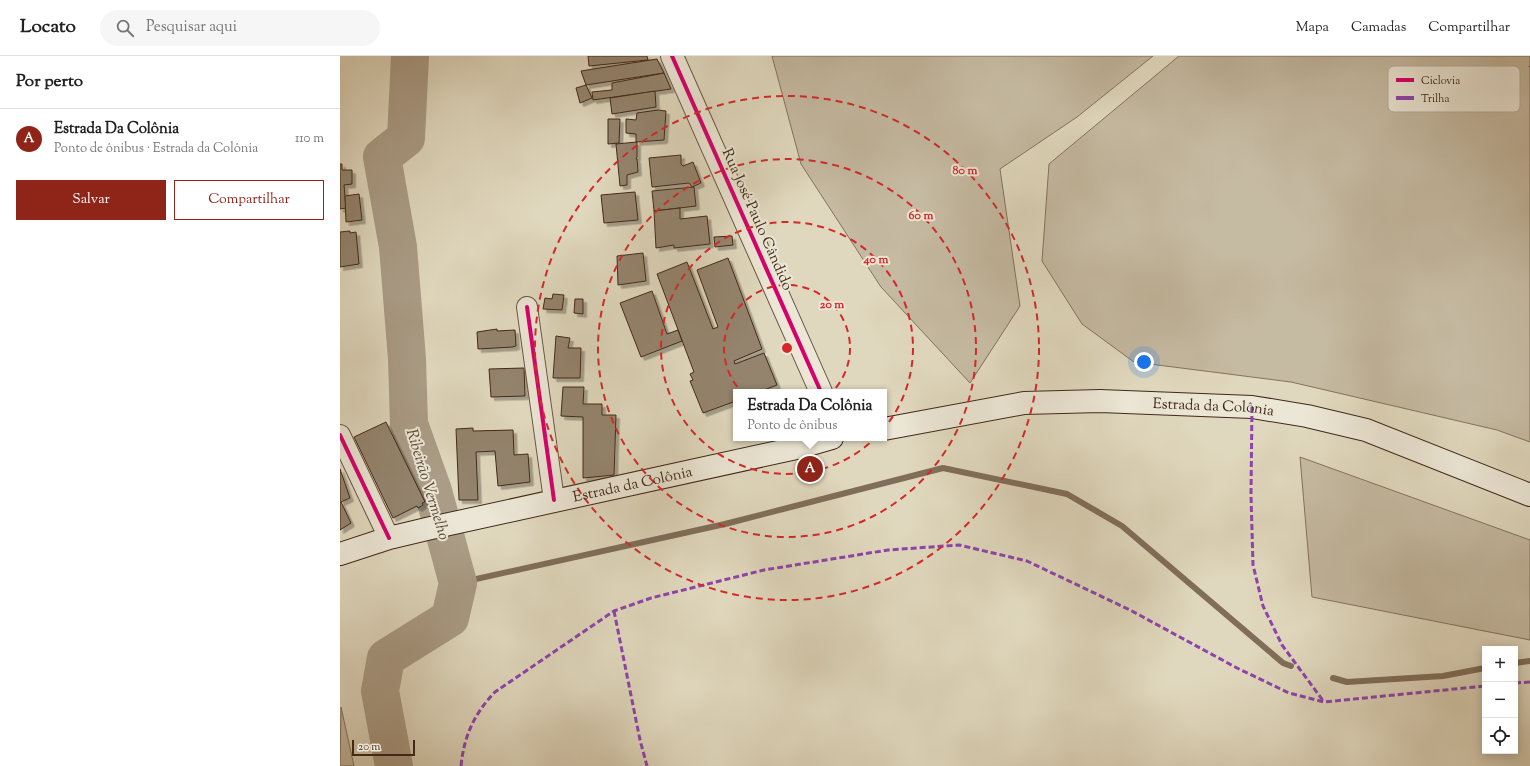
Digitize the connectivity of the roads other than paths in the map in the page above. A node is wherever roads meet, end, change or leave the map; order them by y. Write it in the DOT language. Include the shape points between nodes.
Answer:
graph roads {
  1 [pos="672,56"];
  2 [pos="527,307"];
  3 [pos="820,389"];
  4 [pos="887,428"];
  5 [pos="340,435"];
  6 [pos="822,441"];
  7 [pos="1530,495"];
  8 [pos="554,500"];
  9 [pos="389,538"];
  10 [pos="340,554"];
  1 -- 3 [label="main road, Rua José Paulo Cândido"];
  2 -- 8 [label="street"];
  4 -- 7 [label="main road, Estrada da Colônia" via="1024,403 1100,401 1252,407 1307,416 1366,430"];
  5 -- 9 [label="street"];
  6 -- 8 [label="main road, Estrada da Colônia"];
  8 -- 9 [label="main road, Estrada da Colônia"];
  9 -- 10 [label="main road, Estrada da Colônia"];
}
